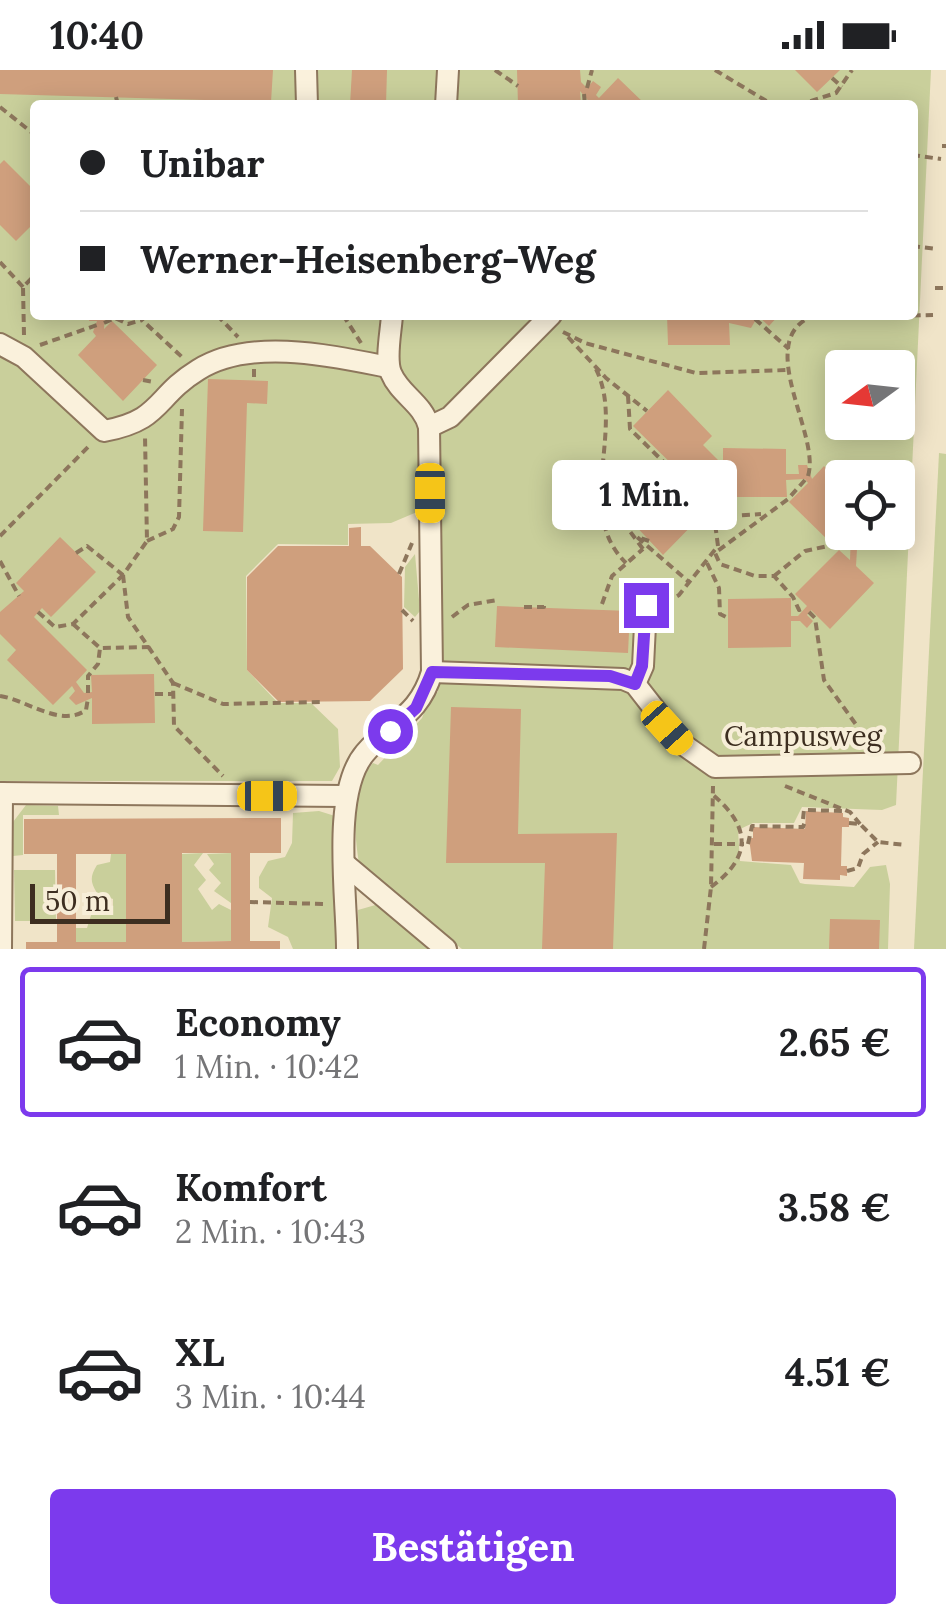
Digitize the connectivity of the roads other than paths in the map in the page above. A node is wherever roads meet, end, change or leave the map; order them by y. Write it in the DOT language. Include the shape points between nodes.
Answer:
graph roads {
  1 [pos="306,70"];
  2 [pos="448,70"];
  3 [pos="307,100"];
  4 [pos="446,100"];
  5 [pos="392,320"];
  6 [pos="546,320"];
  7 [pos="0,344"];
  8 [pos="388,368"];
  9 [pos="430,427"];
  10 [pos="646,605"];
  11 [pos="432,672"];
  12 [pos="635,684"];
  13 [pos="910,763"];
  14 [pos="1,793"];
  15 [pos="345,796"];
  16 [pos="346,865"];
  17 [pos="1,949"];
  18 [pos="347,949"];
  19 [pos="446,949"];
  1 -- 3 [label="street"];
  2 -- 4 [label="street"];
  5 -- 8 [label="street"];
  6 -- 9 [label="street" via="450,417"];
  7 -- 8 [label="street" via="24,354 104,431 145,421 190,376 254,353"];
  8 -- 9 [label="street"];
  9 -- 11 [label="street" via="423,627"];
  10 -- 12 [label="street"];
  11 -- 12 [label="street" via="610,676"];
  11 -- 15 [label="street" via="416,708 363,754"];
  12 -- 13 [label="street, Campusweg" via="681,743 716,767"];
  14 -- 15 [label="street"];
  14 -- 17 [label="street"];
  15 -- 16 [label="street"];
  16 -- 18 [label="street"];
  16 -- 19 [label="street"];
}
